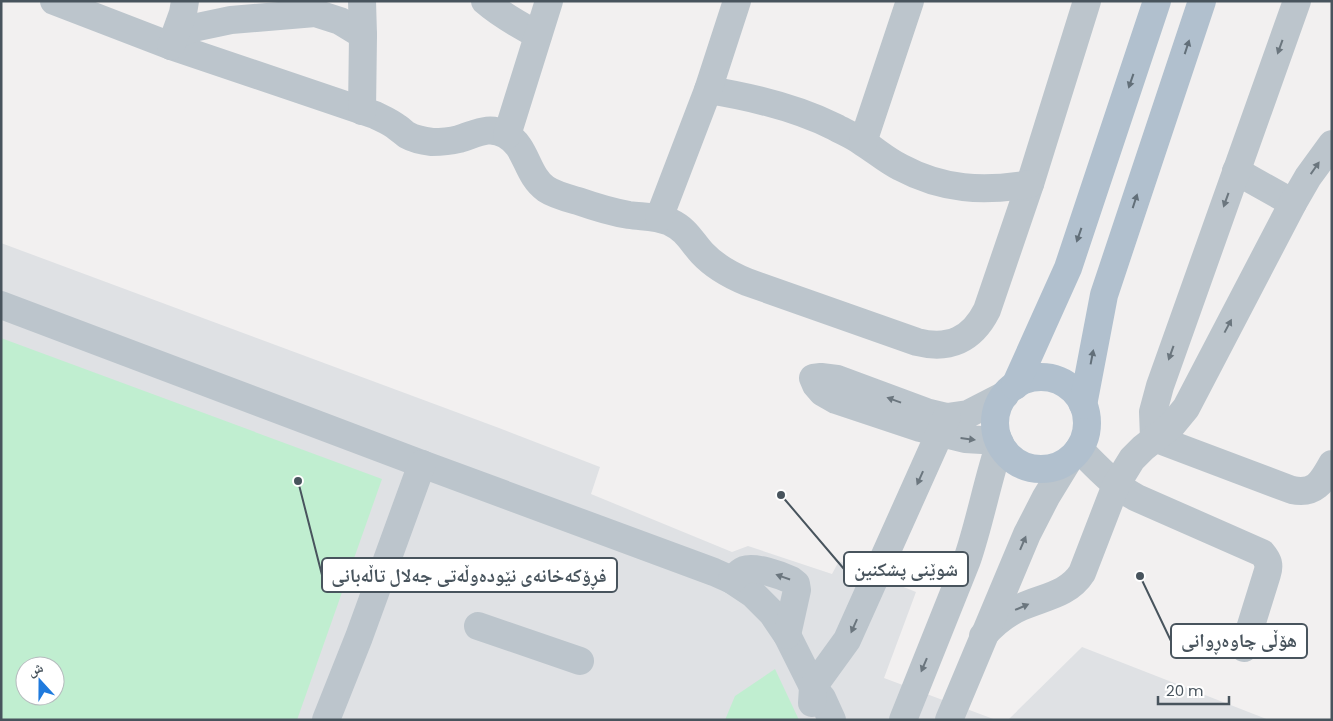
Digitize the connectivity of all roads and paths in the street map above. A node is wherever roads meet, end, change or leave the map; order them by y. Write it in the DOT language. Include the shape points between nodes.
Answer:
graph roads {
  1 [pos="54,1"];
  2 [pos="185,1"];
  3 [pos="216,1"];
  4 [pos="362,1"];
  5 [pos="485,1"];
  6 [pos="549,1"];
  7 [pos="737,1"];
  8 [pos="910,1"];
  9 [pos="1086,1"];
  10 [pos="1157,1"];
  11 [pos="1202,1"];
  12 [pos="1297,1"];
  13 [pos="326,7"];
  14 [pos="113,13"];
  15 [pos="249,18"];
  16 [pos="364,35"];
  17 [pos="538,35"];
  18 [pos="174,40"];
  19 [pos="708,90"];
  20 [pos="362,110"];
  21 [pos="507,135"];
  22 [pos="863,142"];
  23 [pos="1332,144"];
  24 [pos="1236,170"];
  25 [pos="1030,184"];
  26 [pos="1293,202"];
  27 [pos="659,218"];
  28 [pos="1,305"];
  29 [pos="1010,391"];
  30 [pos="1083,405"];
  31 [pos="944,425"];
  32 [pos="1154,438"];
  33 [pos="999,441"];
  34 [pos="1073,455"];
  35 [pos="422,464"];
  36 [pos="1332,464"];
  37 [pos="1116,485"];
  38 [pos="732,580"];
  39 [pos="943,620"];
  40 [pos="478,626"];
  41 [pos="787,635"];
  42 [pos="983,636"];
  43 [pos="1244,648"];
  44 [pos="580,661"];
  45 [pos="813,687"];
  46 [pos="326,720"];
  47 [pos="815,720"];
  48 [pos="832,720"];
  49 [pos="902,720"];
  50 [pos="949,720"];
  1 -- 14 [label="street"];
  2 -- 18 [label="street"];
  3 -- 15 [label="street"];
  4 -- 16 [label="street"];
  5 -- 17 [label="street"];
  6 -- 17 [label="street"];
  7 -- 19 [label="street"];
  8 -- 22 [label="street"];
  9 -- 25 [label="street"];
  10 -- 29 [label="main road, one-way" via="1068,268"];
  30 -- 11 [label="main road, one-way" via="1104,294"];
  12 -- 24 [label="street, one-way"];
  13 -- 15 [label="street"];
  13 -- 16 [label="street" via="340,21"];
  14 -- 18 [label="street"];
  15 -- 18 [label="street" via="193,28"];
  16 -- 20 [label="street"];
  17 -- 21 [label="street"];
  18 -- 20 [label="street"];
  19 -- 22 [label="street" via="788,108 834,126"];
  19 -- 27 [label="street"];
  20 -- 21 [label="street" via="422,140 446,141 491,130"];
  21 -- 27 [label="street" via="520,149 534,177 557,195 610,211"];
  22 -- 25 [label="street" via="900,167 941,183 985,189"];
  26 -- 23 [label="street, one-way"];
  24 -- 26 [label="street"];
  24 -- 32 [label="street, one-way" via="1156,398"];
  25 -- 27 [label="street" via="981,322 960,340 937,346 917,342 731,275 704,255 679,227"];
  32 -- 26 [label="street, one-way" via="1172,425 1186,408"];
  28 -- 35 [label="street"];
  29 -- 30 [label="main road" via="1027,380 1054,380 1066,385"];
  29 -- 31 [label="street, one-way"];
  29 -- 33 [label="main road" via="999,405 996,416"];
  30 -- 34 [label="main road" via="1087,420 1085,435"];
  31 -- 33 [label="street, one-way" via="965,440"];
  31 -- 45 [label="street, one-way" via="847,640"];
  32 -- 36 [label="street" via="1300,492 1321,483"];
  32 -- 37 [label="street" via="1132,459"];
  33 -- 34 [label="main road" via="1014,461 1035,469 1058,466"];
  33 -- 39 [label="street" via="975,535"];
  34 -- 37 [label="street"];
  42 -- 34 [label="street, one-way" via="1027,534"];
  35 -- 38 [label="street"];
  35 -- 46 [label="street"];
  42 -- 37 [label="street, one-way" via="1004,616 1063,592 1077,581"];
  37 -- 43 [label="street" via="1136,498 1267,558 1268,574"];
  38 -- 41 [label="street" via="753,594"];
  41 -- 38 [label="street, one-way" via="796,584 753,568 744,570"];
  39 -- 42 [label="street"];
  39 -- 49 [label="street, one-way"];
  40 -- 44 [label="street"];
  41 -- 45 [label="street"];
  42 -- 50 [label="street"];
  45 -- 47 [label="street"];
  45 -- 48 [label="street"];
}
